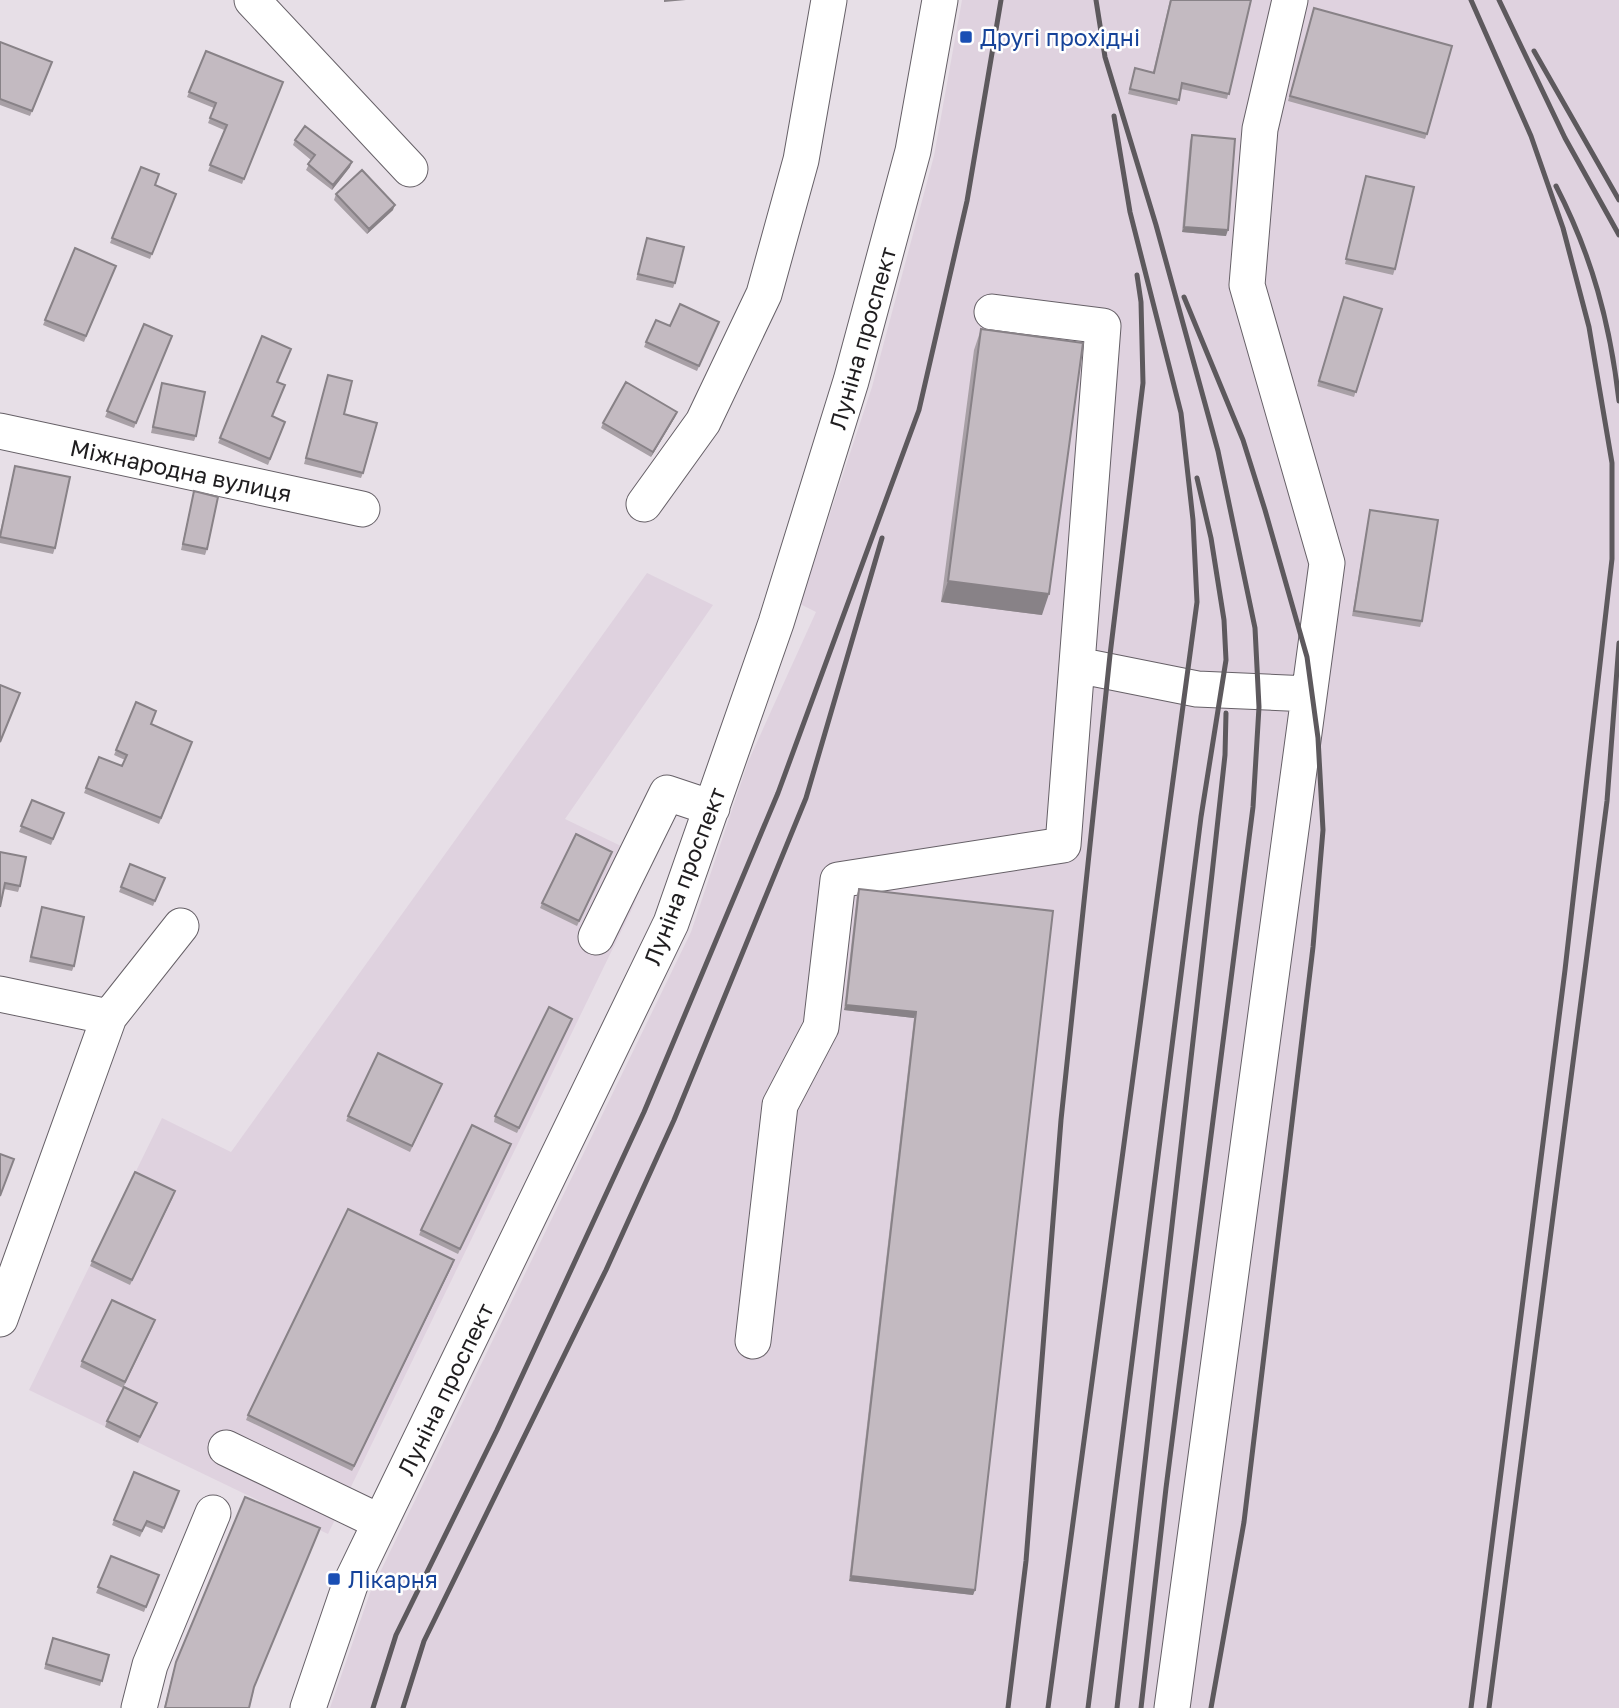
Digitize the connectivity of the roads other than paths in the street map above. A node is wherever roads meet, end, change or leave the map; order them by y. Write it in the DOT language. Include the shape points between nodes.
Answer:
graph roads {
  1 [pos="252,0"];
  2 [pos="829,0"];
  3 [pos="940,0"];
  4 [pos="1290,0"];
  5 [pos="410,169"];
  6 [pos="992,312"];
  7 [pos="0,430"];
  8 [pos="644,504"];
  9 [pos="362,509"];
  10 [pos="1077,665"];
  11 [pos="1309,694"];
  12 [pos="712,808"];
  13 [pos="181,926"];
  14 [pos="596,937"];
  15 [pos="0,994"];
  16 [pos="109,1017"];
  17 [pos="0,1319"];
  18 [pos="753,1341"];
  19 [pos="226,1448"];
  20 [pos="213,1514"];
  21 [pos="380,1522"];
  22 [pos="139,1708"];
  23 [pos="308,1708"];
  24 [pos="1172,1708"];
  1 -- 5 [label="street"];
  2 -- 8 [label="street" via="801,160 764,294 704,422"];
  3 -- 12 [label="street, Луніна проспект" via="913,151 851,381 776,623"];
  4 -- 11 [label="street" via="1260,129 1247,285 1327,563"];
  6 -- 10 [label="street" via="1103,326"];
  7 -- 9 [label="street, Міжнародна вулиця"];
  10 -- 11 [label="street" via="1197,689"];
  10 -- 18 [label="street" via="1063,845 838,880 821,1027 780,1105"];
  11 -- 24 [label="street"];
  12 -- 14 [label="street" via="667,793"];
  12 -- 21 [label="street, Луніна проспект" via="671,923"];
  13 -- 16 [label="street"];
  15 -- 16 [label="street"];
  16 -- 17 [label="street"];
  19 -- 21 [label="street"];
  20 -- 22 [label="street" via="150,1665"];
  21 -- 23 [label="street, Луніна проспект" via="350,1585"];
}
